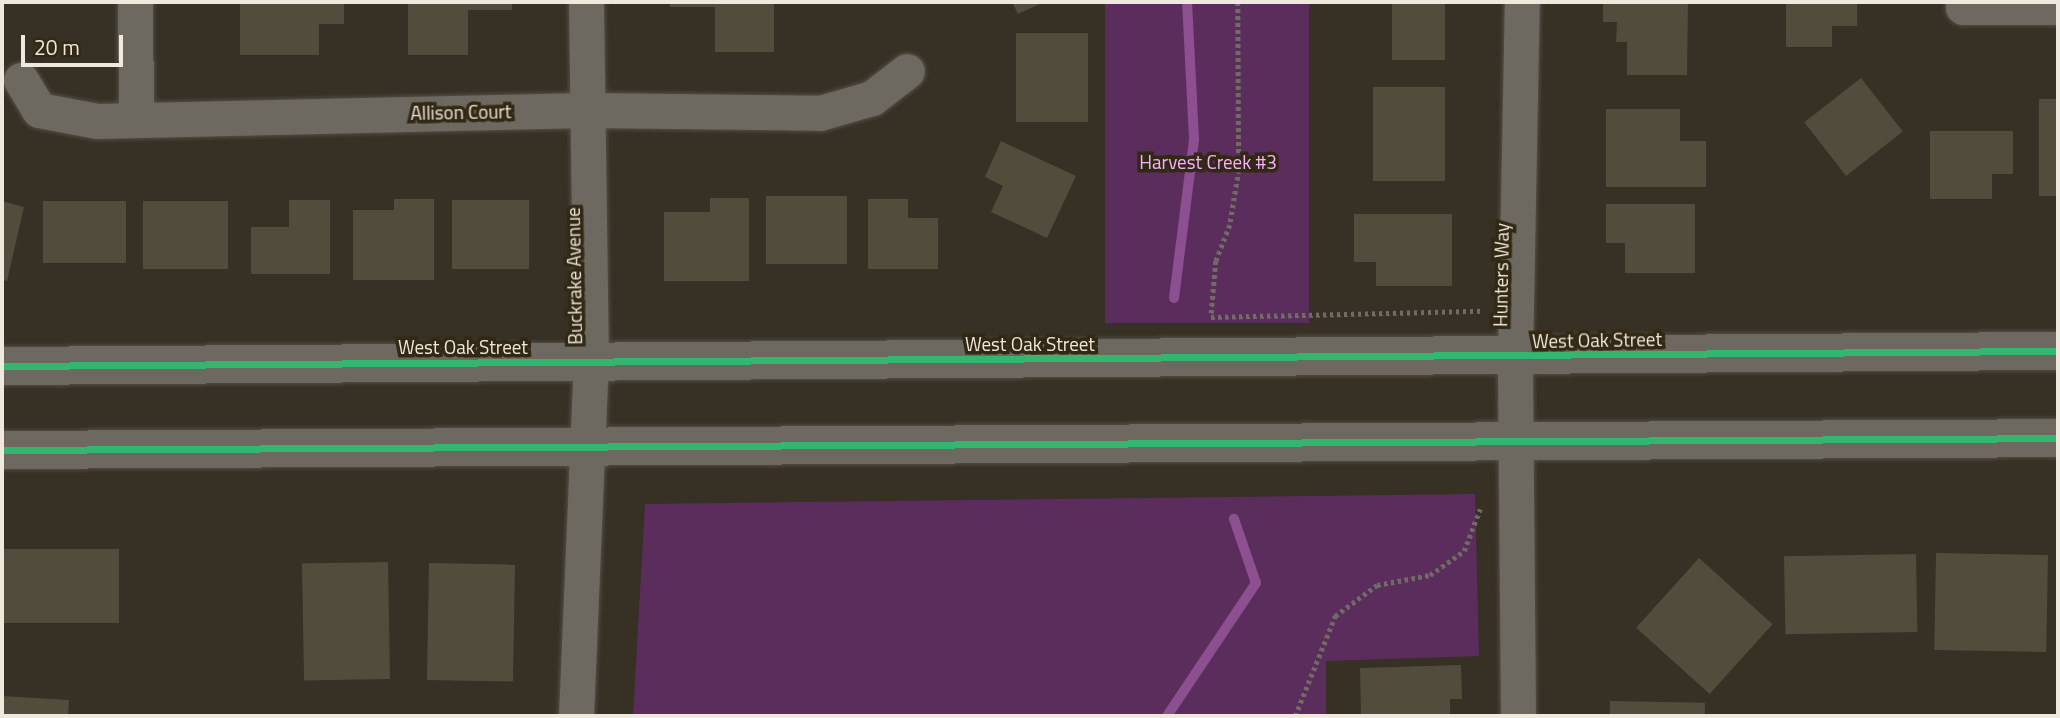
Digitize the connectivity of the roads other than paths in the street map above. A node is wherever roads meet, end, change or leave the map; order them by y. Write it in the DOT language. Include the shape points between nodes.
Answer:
graph roads {
  1 [pos="135,2"];
  2 [pos="586,2"];
  3 [pos="1522,2"];
  4 [pos="1963,4"];
  5 [pos="2058,7"];
  6 [pos="906,71"];
  7 [pos="21,80"];
  8 [pos="586,110"];
  9 [pos="136,119"];
  10 [pos="2058,351"];
  11 [pos="1515,357"];
  12 [pos="591,362"];
  13 [pos="2,366"];
  14 [pos="2058,438"];
  15 [pos="1516,442"];
  16 [pos="585,448"];
  17 [pos="2,450"];
  18 [pos="576,716"];
  19 [pos="1518,716"];
  1 -- 9 [label="street"];
  2 -- 8 [label="street, Buckrake Avenue"];
  3 -- 11 [label="street, Hunters Way"];
  4 -- 5 [label="street"];
  6 -- 8 [label="street, Allison Court" via="872,98 820,113"];
  7 -- 9 [label="street, Allison Court" via="40,110 78,119"];
  8 -- 9 [label="street, Allison Court"];
  8 -- 12 [label="street, Buckrake Avenue"];
  10 -- 11 [label="main road, West Oak Street"];
  11 -- 12 [label="main road, West Oak Street"];
  11 -- 15 [label="street, Hunters Way"];
  12 -- 13 [label="main road, West Oak Street"];
  12 -- 16 [label="street, Buckrake Avenue"];
  14 -- 15 [label="main road"];
  15 -- 16 [label="main road"];
  15 -- 19 [label="street, Hunters Way"];
  16 -- 17 [label="main road"];
  16 -- 18 [label="street, Buckrake Avenue"];
}
